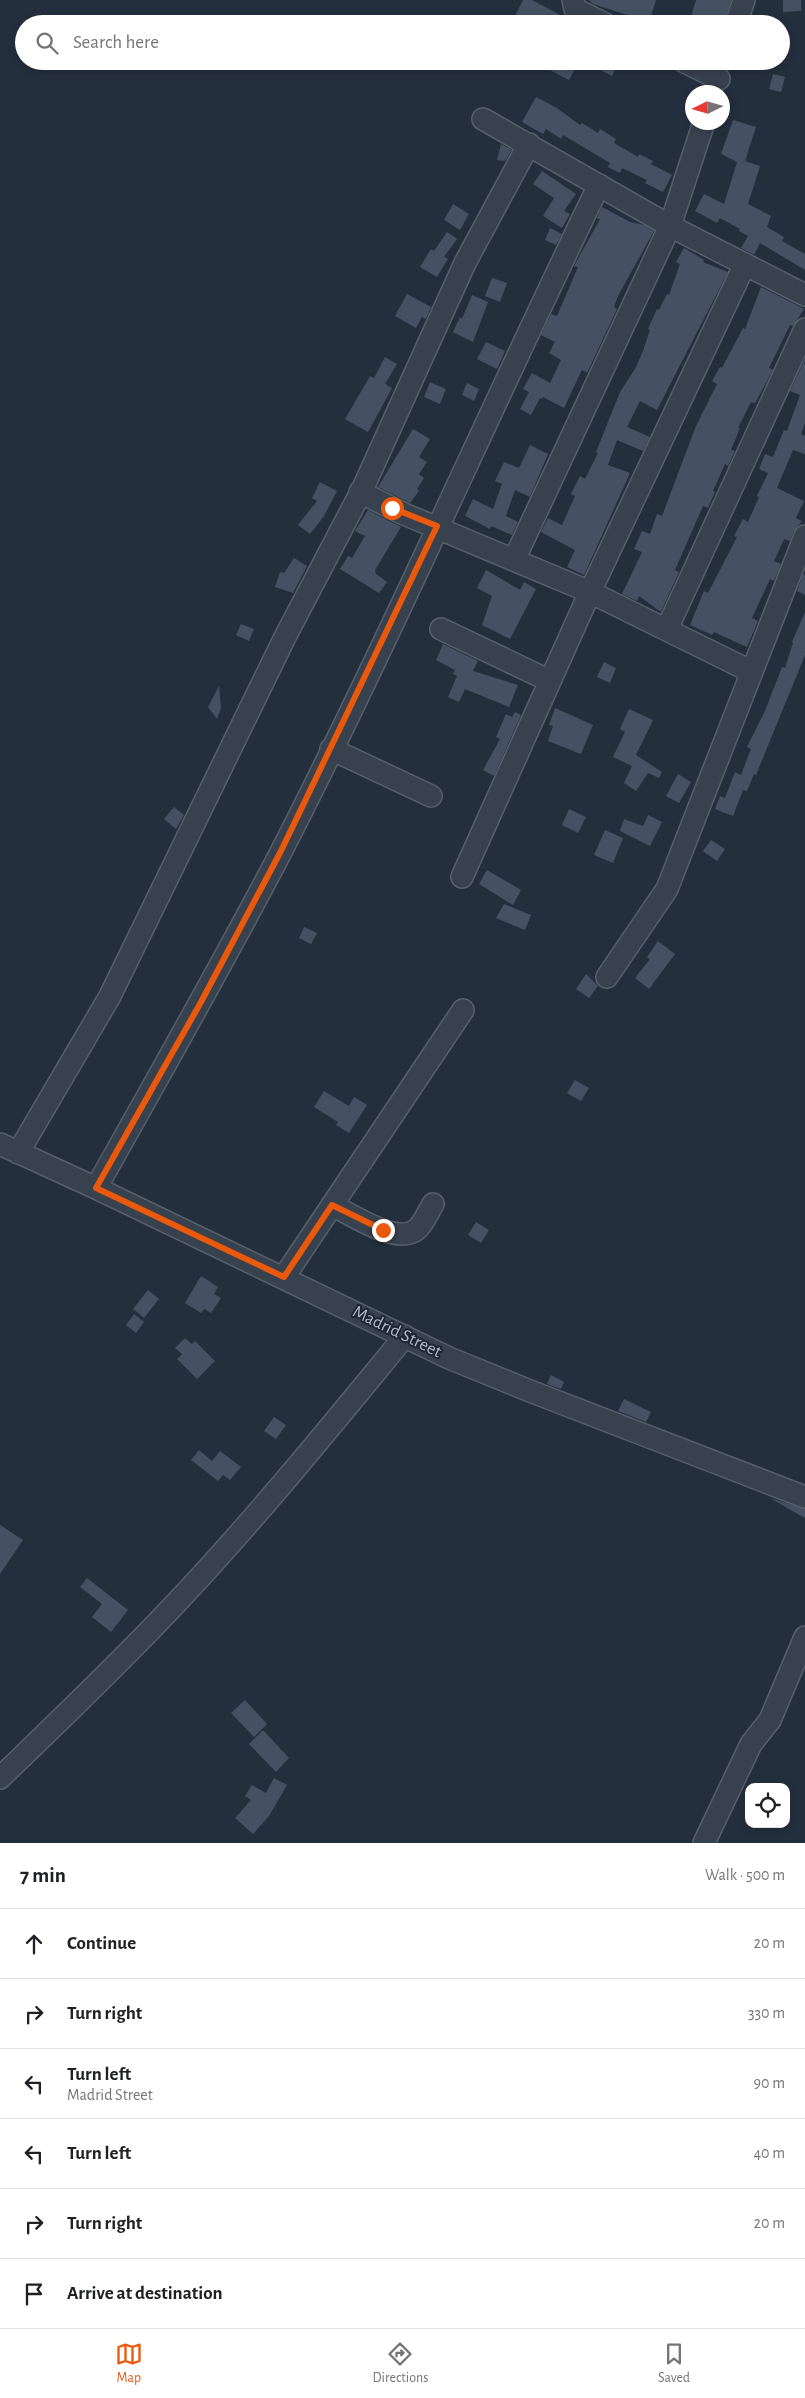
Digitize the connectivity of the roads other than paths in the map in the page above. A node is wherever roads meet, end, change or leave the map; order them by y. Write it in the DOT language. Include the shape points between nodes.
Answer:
graph roads {
  1 [pos="573,0"];
  2 [pos="744,0"];
  3 [pos="587,15"];
  4 [pos="739,15"];
  5 [pos="702,70"];
  6 [pos="719,78"];
  7 [pos="483,119"];
  8 [pos="701,130"];
  9 [pos="530,144"];
  10 [pos="599,185"];
  11 [pos="670,226"];
  12 [pos="744,264"];
  13 [pos="805,295"];
  14 [pos="805,329"];
  15 [pos="360,492"];
  16 [pos="437,526"];
  17 [pos="805,536"];
  18 [pos="514,560"];
  19 [pos="590,592"];
  20 [pos="441,629"];
  21 [pos="667,629"];
  22 [pos="752,672"];
  23 [pos="550,681"];
  24 [pos="331,749"];
  25 [pos="431,796"];
  26 [pos="462,877"];
  27 [pos="607,977"];
  28 [pos="463,1010"];
  29 [pos="9,1148"];
  30 [pos="96,1188"];
  31 [pos="433,1204"];
  32 [pos="332,1205"];
  33 [pos="284,1277"];
  34 [pos="405,1336"];
  35 [pos="805,1497"];
  36 [pos="805,1636"];
  37 [pos="0,1778"];
  38 [pos="704,1843"];
  1 -- 3 [label="street" via="575,9"];
  2 -- 4 [label="street"];
  5 -- 6 [label="street"];
  7 -- 9 [label="street"];
  8 -- 11 [label="street"];
  9 -- 10 [label="street"];
  9 -- 15 [label="street" via="465,262"];
  10 -- 11 [label="street"];
  10 -- 16 [label="street"];
  11 -- 12 [label="street"];
  11 -- 18 [label="street"];
  12 -- 13 [label="street"];
  12 -- 19 [label="street"];
  14 -- 21 [label="street"];
  15 -- 16 [label="street"];
  15 -- 29 [label="street" via="284,639 110,996"];
  16 -- 18 [label="street"];
  16 -- 24 [label="street"];
  17 -- 22 [label="street"];
  18 -- 19 [label="street"];
  19 -- 21 [label="street"];
  19 -- 23 [label="street"];
  20 -- 23 [label="street"];
  21 -- 22 [label="street"];
  22 -- 27 [label="street" via="667,890"];
  23 -- 26 [label="street"];
  24 -- 25 [label="street"];
  24 -- 30 [label="street" via="201,1002"];
  28 -- 32 [label="street"];
  29 -- 30 [label="street, Madrid Street"];
  30 -- 33 [label="street, Madrid Street"];
  31 -- 32 [label="street" via="417,1229 402,1235 383,1230"];
  32 -- 33 [label="street"];
  33 -- 34 [label="street, Madrid Street"];
  34 -- 35 [label="street, Madrid Street" via="530,1392"];
  34 -- 37 [label="street" via="295,1471 178,1601"];
  36 -- 38 [label="street" via="770,1720 751,1744"];
}
